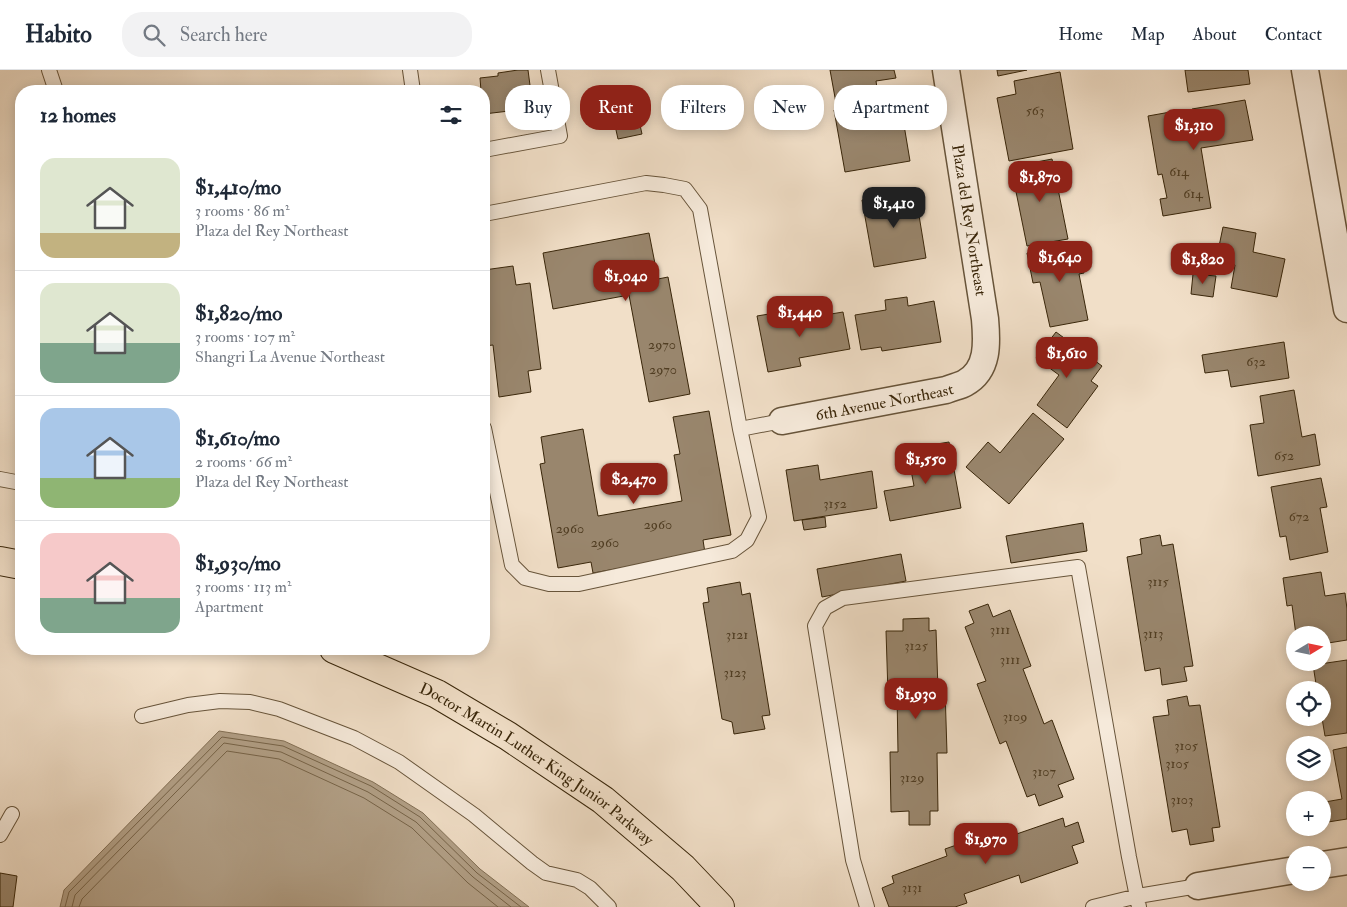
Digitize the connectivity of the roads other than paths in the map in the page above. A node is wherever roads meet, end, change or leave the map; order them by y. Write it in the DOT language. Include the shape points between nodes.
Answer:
graph roads {
  1 [pos="49,70"];
  2 [pos="410,70"];
  3 [pos="548,70"];
  4 [pos="946,70"];
  5 [pos="1305,70"];
  6 [pos="54,85"];
  7 [pos="413,85"];
  8 [pos="490,149"];
  9 [pos="490,213"];
  10 [pos="1347,309"];
  11 [pos="981,369"];
  12 [pos="782,421"];
  13 [pos="740,429"];
  14 [pos="490,457"];
  15 [pos="0,479"];
  16 [pos="15,482"];
  17 [pos="0,561"];
  18 [pos="15,564"];
  19 [pos="348,655"];
  20 [pos="142,716"];
  21 [pos="12,814"];
  22 [pos="0,836"];
  23 [pos="1347,861"];
  24 [pos="1331,864"];
  25 [pos="1286,871"];
  26 [pos="1198,886"];
  27 [pos="1139,901"];
  28 [pos="609,907"];
  29 [pos="720,907"];
  30 [pos="867,907"];
  31 [pos="1093,907"];
  1 -- 6 [label="lane"];
  2 -- 7 [label="lane"];
  3 -- 8 [label="lane" via="560,136"];
  4 -- 11 [label="street, Plaza del Rey Northeast" via="985,318 987,345"];
  5 -- 10 [label="street"];
  9 -- 13 [label="lane" via="646,183 685,190 700,209"];
  11 -- 12 [label="street, 6th Avenue Northeast" via="966,382 946,390"];
  12 -- 13 [label="lane"];
  13 -- 14 [label="lane" via="759,517 747,540 732,551 579,584 549,584 525,578 512,565"];
  15 -- 16 [label="lane"];
  17 -- 18 [label="highway"];
  19 -- 29 [label="highway, Doctor Martin Luther King Junior Parkway" via="437,694 516,741 603,800 683,868"];
  20 -- 28 [label="lane" via="188,705 250,702 279,709 354,738 399,762 467,809 546,873 577,880"];
  21 -- 22 [label="lane"];
  23 -- 24 [label="street"];
  25 -- 26 [label="street"];
  26 -- 27 [label="lane"];
  27 -- 30 [label="lane" via="1128,858 1078,567 843,598 825,608 815,626 853,860"];
  27 -- 31 [label="lane"];
}
